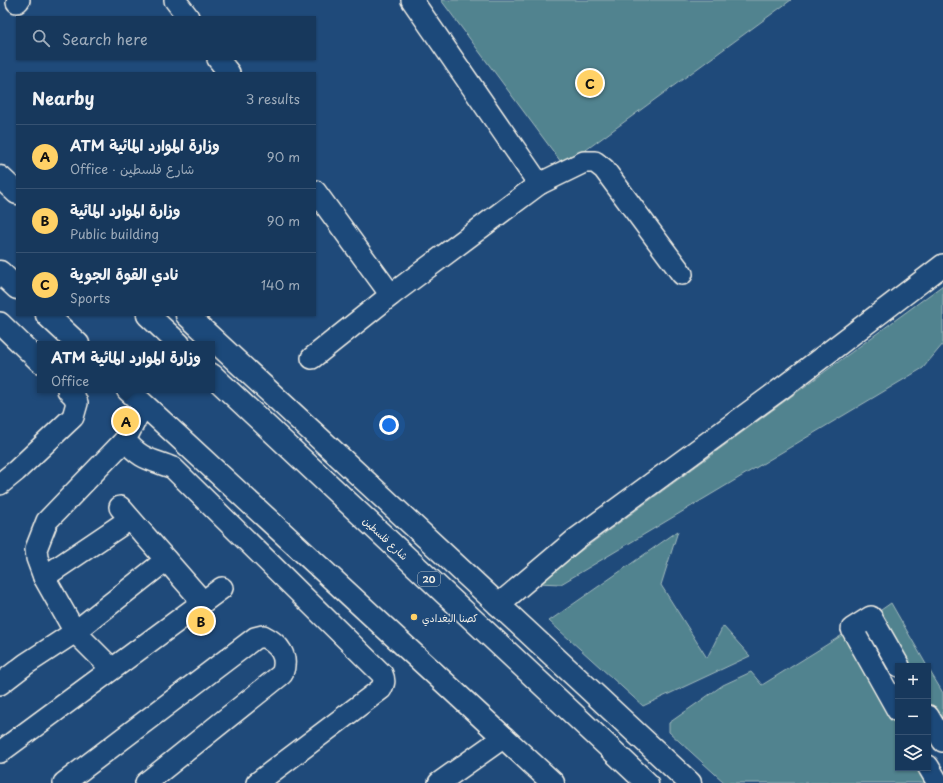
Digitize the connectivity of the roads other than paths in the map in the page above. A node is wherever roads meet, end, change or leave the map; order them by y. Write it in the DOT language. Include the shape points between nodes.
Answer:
graph roads {
  1 [pos="175,0"];
  2 [pos="412,0"];
  3 [pos="187,16"];
  4 [pos="219,60"];
  5 [pos="228,72"];
  6 [pos="0,177"];
  7 [pos="538,184"];
  8 [pos="16,192"];
  9 [pos="316,192"];
  10 [pos="943,265"];
  11 [pos="0,272"];
  12 [pos="682,274"];
  13 [pos="16,287"];
  14 [pos="391,295"];
  15 [pos="48,316"];
  16 [pos="149,316"];
  17 [pos="188,316"];
  18 [pos="0,323"];
  19 [pos="75,341"];
  20 [pos="175,341"];
  21 [pos="215,341"];
  22 [pos="215,341"];
  23 [pos="312,358"];
  24 [pos="37,359"];
  25 [pos="215,378"];
  26 [pos="71,393"];
  27 [pos="131,393"];
  28 [pos="143,405"];
  29 [pos="125,440"];
  30 [pos="0,484"];
  31 [pos="166,560"];
  32 [pos="44,577"];
  33 [pos="222,588"];
  34 [pos="203,602"];
  35 [pos="498,605"];
  36 [pos="75,632"];
  37 [pos="897,663"];
  38 [pos="112,669"];
  39 [pos="0,684"];
  40 [pos="895,706"];
  41 [pos="931,721"];
  42 [pos="504,737"];
  43 [pos="943,741"];
  44 [pos="0,752"];
  45 [pos="931,771"];
  46 [pos="64,783"];
  47 [pos="146,783"];
  48 [pos="257,783"];
  49 [pos="439,783"];
  50 [pos="553,783"];
  51 [pos="647,783"];
  52 [pos="690,783"];
  53 [pos="938,783"];
  1 -- 3 [label="street"];
  2 -- 7 [label="street"];
  4 -- 5 [label="street"];
  6 -- 8 [label="main road"];
  7 -- 12 [label="street" via="584,162 595,162 604,170"];
  7 -- 14 [label="street"];
  9 -- 14 [label="street"];
  10 -- 35 [label="street" via="782,388 576,539"];
  11 -- 13 [label="main road"];
  14 -- 23 [label="street"];
  15 -- 19 [label="main road"];
  16 -- 20 [label="main road"];
  17 -- 22 [label="main road"];
  18 -- 24 [label="street"];
  21 -- 35 [label="main road"];
  25 -- 51 [label="main road, شارع فلسطين / 20"];
  26 -- 30 [label="street" via="77,403 73,417"];
  27 -- 28 [label="main road"];
  28 -- 29 [label="street"];
  28 -- 42 [label="main road"];
  29 -- 32 [label="street" via="47,521 36,549"];
  29 -- 48 [label="street" via="133,450 151,461 174,468 384,678 381,689"];
  31 -- 32 [label="street" via="125,513"];
  31 -- 34 [label="street"];
  31 -- 36 [label="street"];
  32 -- 36 [label="street"];
  33 -- 34 [label="street"];
  34 -- 38 [label="street"];
  35 -- 52 [label="main road"];
  36 -- 38 [label="street"];
  36 -- 39 [label="street"];
  37 -- 40 [label="street" via="871,616 852,629"];
  38 -- 44 [label="street"];
  41 -- 43 [label="street"];
  42 -- 49 [label="street"];
  42 -- 50 [label="main road"];
  45 -- 53 [label="street"];
  46 -- 47 [label="street" via="255,638 263,636 281,650 286,659 282,674"];
}
